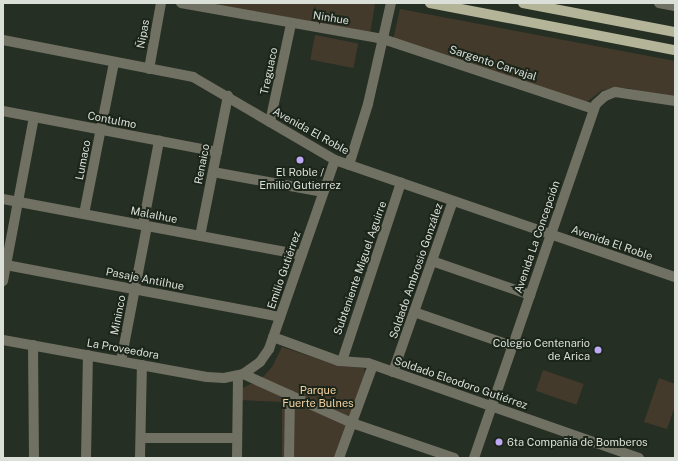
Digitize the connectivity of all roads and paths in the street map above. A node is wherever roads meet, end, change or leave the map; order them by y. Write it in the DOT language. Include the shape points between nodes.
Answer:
graph roads {
  1 [pos="161,3"];
  2 [pos="181,3"];
  3 [pos="391,3"];
  4 [pos="430,3"];
  5 [pos="523,3"];
  6 [pos="659,3"];
  7 [pos="675,6"];
  8 [pos="291,24"];
  9 [pos="675,32"];
  10 [pos="383,39"];
  11 [pos="3,40"];
  12 [pos="675,50"];
  13 [pos="114,62"];
  14 [pos="149,69"];
  15 [pos="228,96"];
  16 [pos="675,101"];
  17 [pos="594,109"];
  18 [pos="3,111"];
  19 [pos="34,117"];
  20 [pos="270,122"];
  21 [pos="100,130"];
  22 [pos="159,141"];
  23 [pos="217,152"];
  24 [pos="335,160"];
  25 [pos="349,165"];
  26 [pos="213,172"];
  27 [pos="401,183"];
  28 [pos="323,192"];
  29 [pos="3,199"];
  30 [pos="454,201"];
  31 [pos="18,202"];
  32 [pos="84,214"];
  33 [pos="145,226"];
  34 [pos="551,235"];
  35 [pos="200,236"];
  36 [pos="302,255"];
  37 [pos="432,261"];
  38 [pos="6,265"];
  39 [pos="675,278"];
  40 [pos="3,281"];
  41 [pos="135,289"];
  42 [pos="530,296"];
  43 [pos="414,312"];
  44 [pos="280,317"];
  45 [pos="273,337"];
  46 [pos="3,340"];
  47 [pos="33,345"];
  48 [pos="512,346"];
  49 [pos="88,355"];
  50 [pos="121,361"];
  51 [pos="342,361"];
  52 [pos="142,365"];
  53 [pos="373,365"];
  54 [pos="393,372"];
  55 [pos="241,375"];
  56 [pos="290,395"];
  57 [pos="491,407"];
  58 [pos="352,423"];
  59 [pos="141,438"];
  60 [pos="237,438"];
  61 [pos="34,458"];
  62 [pos="86,458"];
  63 [pos="140,458"];
  64 [pos="237,458"];
  65 [pos="289,458"];
  66 [pos="339,458"];
  67 [pos="454,458"];
  68 [pos="474,458"];
  69 [pos="639,458"];
  1 -- 14 [label="street, Ñipas"];
  2 -- 8 [label="street, Ninhue"];
  3 -- 10 [label="street"];
  4 -- 12 [label="main road"];
  5 -- 9 [label="main road"];
  6 -- 7 [label="street"];
  8 -- 10 [label="street, Ninhue"];
  8 -- 20 [label="street, Treguaco"];
  10 -- 17 [label="street, Sargento Carvajal"];
  10 -- 25 [label="street" via="368,104"];
  11 -- 13 [label="street, Avenida El Roble"];
  13 -- 14 [label="street, Avenida El Roble"];
  13 -- 21 [label="street, Lumaco"];
  14 -- 15 [label="street, Avenida El Roble" via="193,77"];
  15 -- 20 [label="street, Avenida El Roble"];
  15 -- 23 [label="street, Renaico"];
  16 -- 17 [label="street, Avenida La Concepción" via="615,92 605,96"];
  17 -- 34 [label="street, Avenida La Concepción"];
  18 -- 19 [label="street, Contulmo"];
  19 -- 21 [label="street, Contulmo"];
  19 -- 31 [label="street"];
  20 -- 24 [label="street, Avenida El Roble"];
  21 -- 22 [label="street, Contulmo"];
  21 -- 32 [label="street, Lumaco"];
  22 -- 23 [label="street, Contulmo"];
  22 -- 33 [label="street, Mininco"];
  23 -- 26 [label="street, Renaico"];
  24 -- 25 [label="street, Avenida El Roble"];
  24 -- 28 [label="street, Emilio Gutiérrez"];
  25 -- 27 [label="street, Avenida El Roble"];
  26 -- 28 [label="street"];
  26 -- 35 [label="street, Renaico"];
  27 -- 30 [label="street, Avenida El Roble"];
  27 -- 51 [label="street, Subteniente Miguel Aguirre"];
  28 -- 36 [label="street, Emilio Gutiérrez"];
  29 -- 31 [label="street, Malalhue"];
  30 -- 34 [label="street, Avenida El Roble"];
  30 -- 37 [label="street, Soldado Ambrosio González"];
  31 -- 32 [label="street, Malalhue"];
  31 -- 38 [label="street"];
  32 -- 33 [label="street, Malalhue"];
  33 -- 35 [label="street, Malalhue"];
  33 -- 41 [label="street, Mininco"];
  34 -- 39 [label="street, Avenida El Roble"];
  34 -- 42 [label="street, Avenida La Concepción"];
  35 -- 36 [label="street, Malalhue"];
  36 -- 44 [label="street, Emilio Gutiérrez"];
  37 -- 42 [label="street"];
  37 -- 43 [label="street, Soldado Ambrosio González"];
  38 -- 40 [label="street"];
  38 -- 41 [label="street, Pasaje Antilhue"];
  41 -- 44 [label="street, Pasaje Antilhue"];
  41 -- 50 [label="street, Mininco"];
  42 -- 48 [label="street, Avenida La Concepción"];
  43 -- 48 [label="street"];
  43 -- 54 [label="street, Soldado Ambrosio González"];
  44 -- 45 [label="street, Emilio Gutiérrez"];
  45 -- 51 [label="street, Soldado Eleodoro Gutiérrez"];
  45 -- 55 [label="street, Emilio Gutiérrez" via="260,362"];
  46 -- 47 [label="street, La Proveedora"];
  47 -- 49 [label="street, La Proveedora"];
  47 -- 61 [label="street"];
  48 -- 57 [label="street, Avenida La Concepción"];
  49 -- 50 [label="street, La Proveedora"];
  49 -- 62 [label="street"];
  50 -- 52 [label="street, La Proveedora"];
  51 -- 53 [label="street, Soldado Eleodoro Gutiérrez"];
  52 -- 55 [label="street, La Proveedora" via="216,378"];
  52 -- 59 [label="street"];
  53 -- 54 [label="street, Soldado Eleodoro Gutiérrez"];
  53 -- 58 [label="street"];
  54 -- 57 [label="street, Soldado Eleodoro Gutiérrez"];
  55 -- 56 [label="street"];
  55 -- 60 [label="street"];
  56 -- 58 [label="street"];
  56 -- 65 [label="street"];
  57 -- 68 [label="street, Avenida La Concepción"];
  57 -- 69 [label="street, Soldado Eleodoro Gutiérrez"];
  58 -- 66 [label="street"];
  58 -- 67 [label="street"];
  59 -- 60 [label="street"];
  59 -- 63 [label="street"];
  60 -- 64 [label="street"];
}
